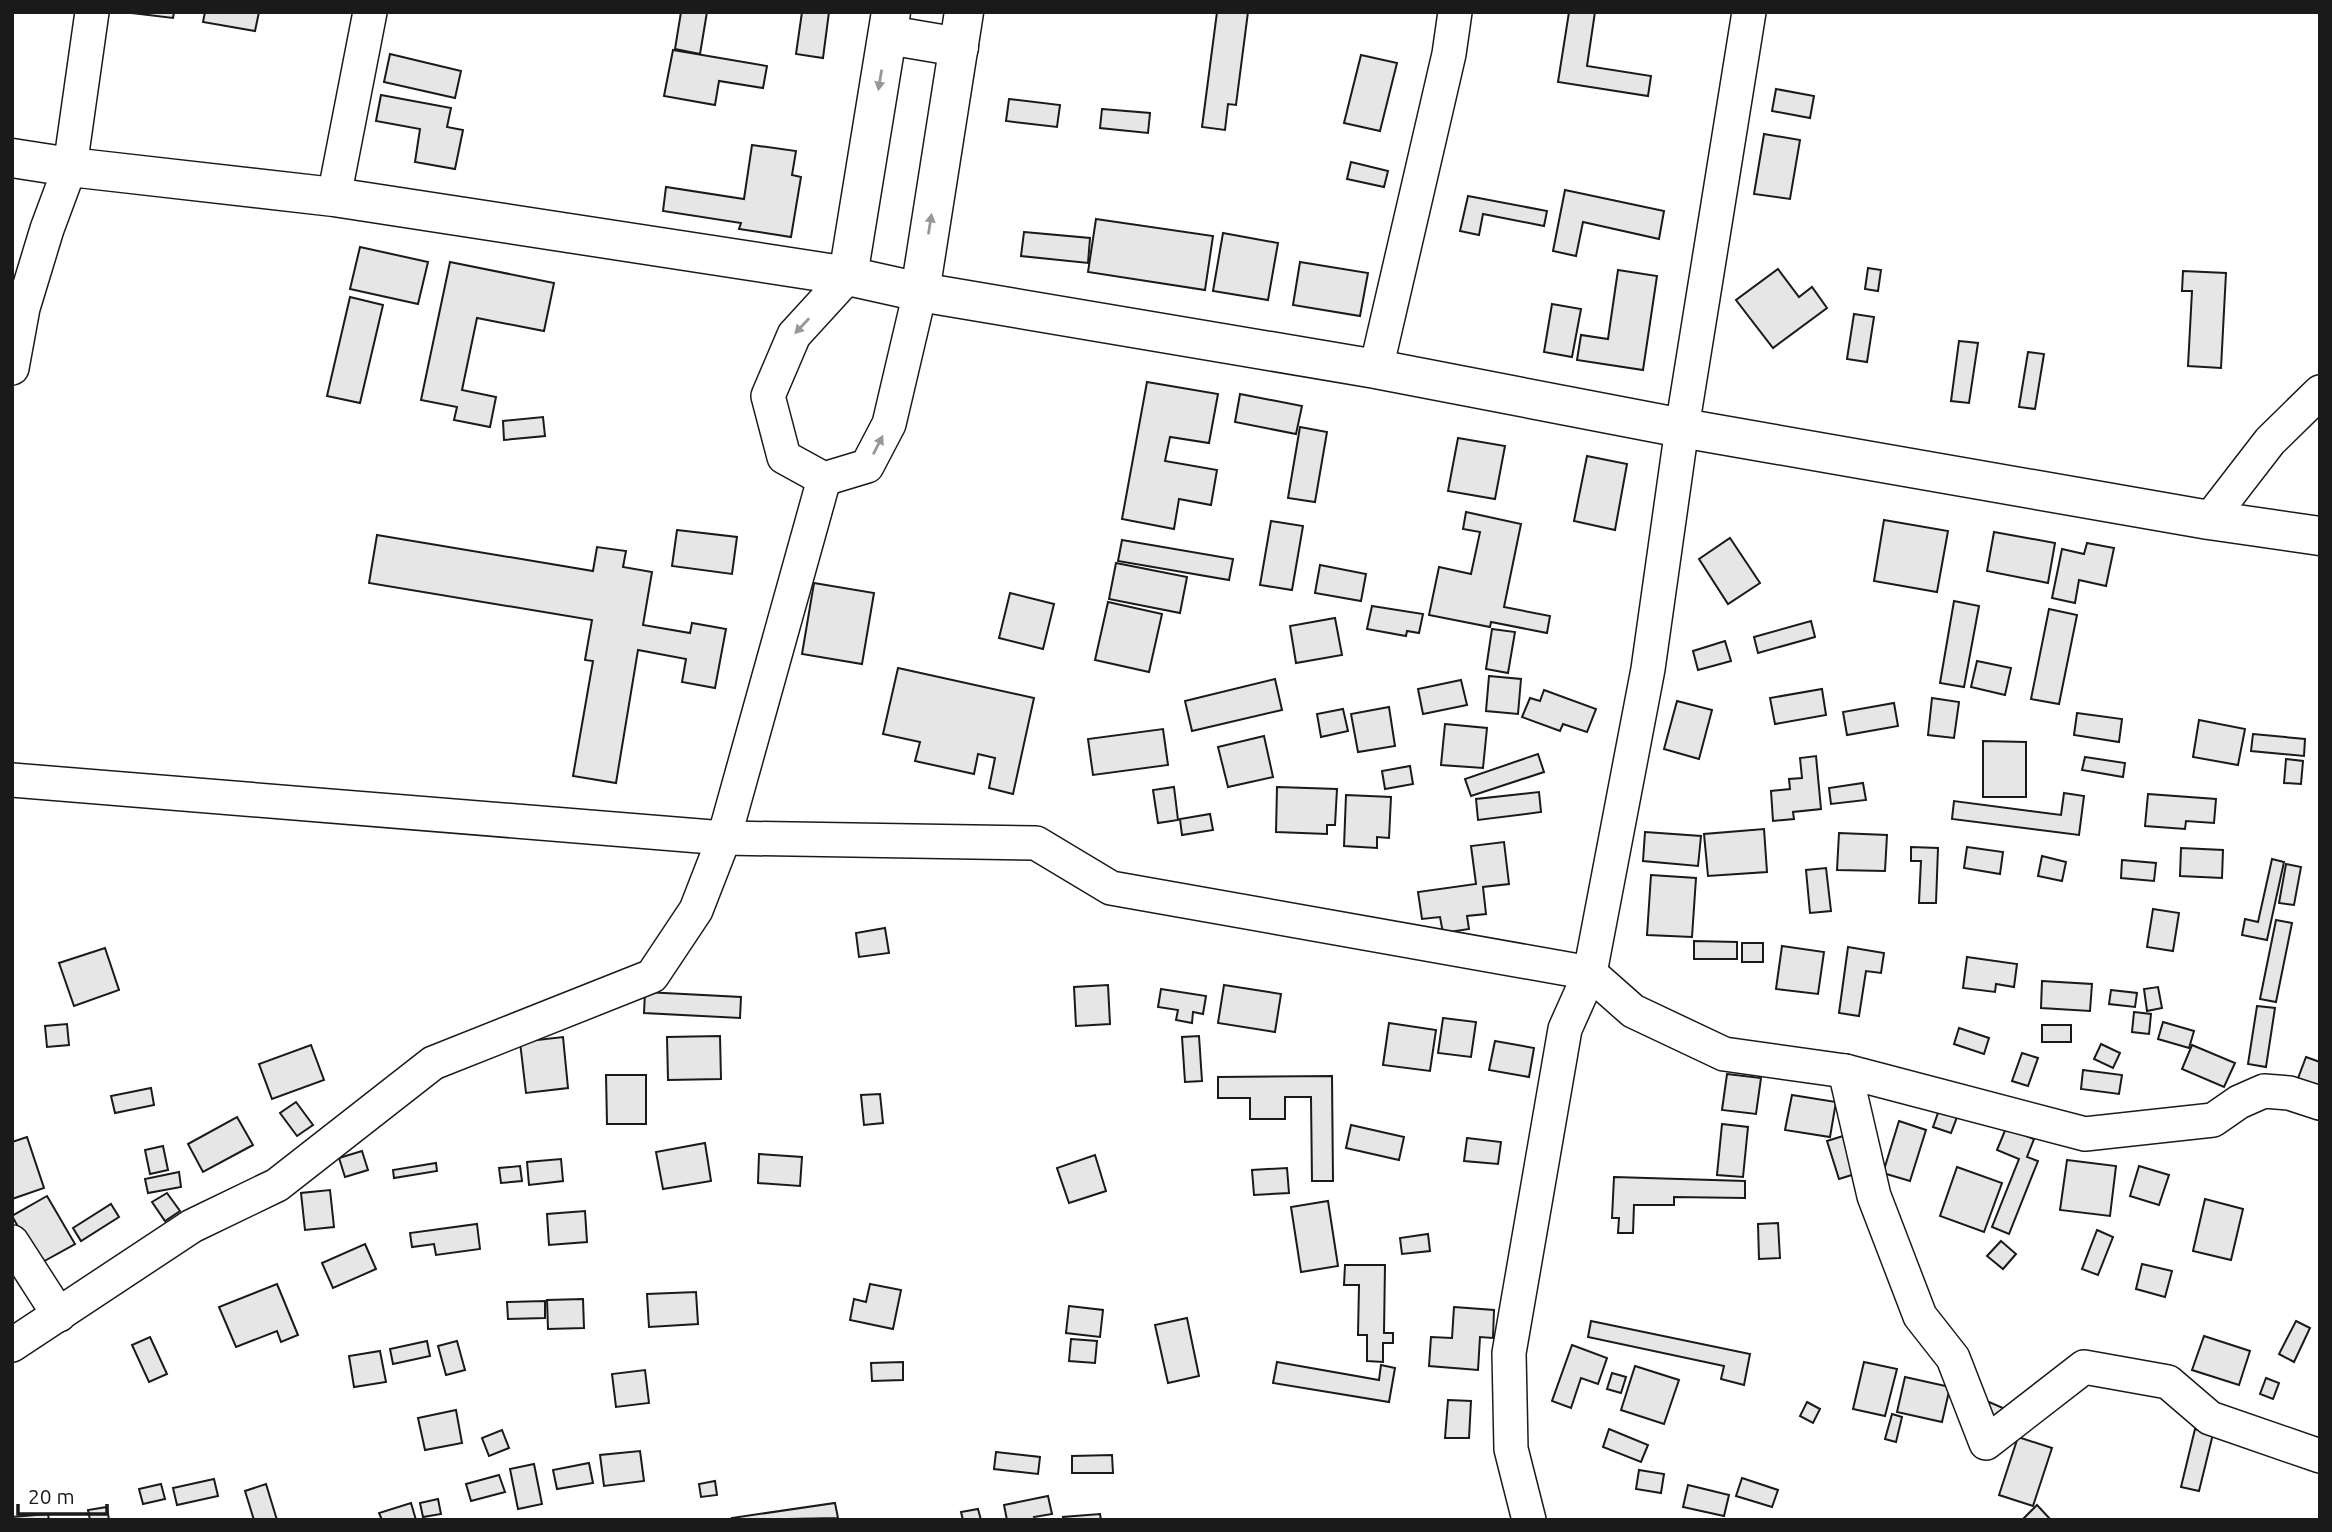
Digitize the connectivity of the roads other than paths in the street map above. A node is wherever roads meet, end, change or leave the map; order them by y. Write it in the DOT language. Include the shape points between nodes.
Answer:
graph roads {
  1 [pos="92,12"];
  2 [pos="370,12"];
  3 [pos="1455,12"];
  4 [pos="1749,12"];
  5 [pos="889,24"];
  6 [pos="961,30"];
  7 [pos="12,158"];
  8 [pos="70,167"];
  9 [pos="334,197"];
  10 [pos="848,276"];
  11 [pos="919,292"];
  12 [pos="12,368"];
  13 [pos="1376,369"];
  14 [pos="2320,392"];
  15 [pos="1682,428"];
  16 [pos="824,479"];
  17 [pos="2209,520"];
  18 [pos="2320,536"];
  19 [pos="12,780"];
  20 [pos="724,838"];
  21 [pos="1590,973"];
  22 [pos="1846,1071"];
  23 [pos="2320,1103"];
  24 [pos="12,1242"];
  25 [pos="59,1315"];
  26 [pos="12,1345"];
  27 [pos="2320,1456"];
  28 [pos="1529,1520"];
  1 -- 8 [label="street"];
  2 -- 9 [label="street"];
  3 -- 13 [label="street"];
  4 -- 15 [label="street"];
  5 -- 6 [label="main road"];
  5 -- 10 [label="main road, one-way"];
  11 -- 6 [label="main road, one-way"];
  7 -- 8 [label="main road"];
  8 -- 9 [label="main road"];
  8 -- 12 [label="street" via="23,308"];
  9 -- 10 [label="main road"];
  10 -- 11 [label="main road"];
  10 -- 16 [label="street, one-way" via="794,335 768,396 785,457"];
  11 -- 13 [label="main road"];
  16 -- 11 [label="street, one-way" via="867,466 873,455 888,424"];
  13 -- 15 [label="main road"];
  14 -- 17 [label="street" via="2270,441"];
  15 -- 17 [label="main road"];
  15 -- 21 [label="street" via="1648,669"];
  16 -- 20 [label="street"];
  17 -- 18 [label="main road"];
  19 -- 20 [label="street"];
  20 -- 21 [label="street" via="1036,844 1111,888"];
  20 -- 25 [label="street" via="696,910 652,976 432,1063 277,1185 192,1226"];
  21 -- 22 [label="street" via="1633,1011 1724,1054"];
  21 -- 28 [label="street" via="1565,1029 1509,1353 1511,1449"];
  22 -- 23 [label="street" via="2085,1134 2213,1120 2264,1091"];
  22 -- 27 [label="street" via="1874,1196 1920,1316 1953,1358 1986,1443 2084,1367 2168,1382 2210,1418"];
  24 -- 25 [label="street"];
  25 -- 26 [label="street"];
}
